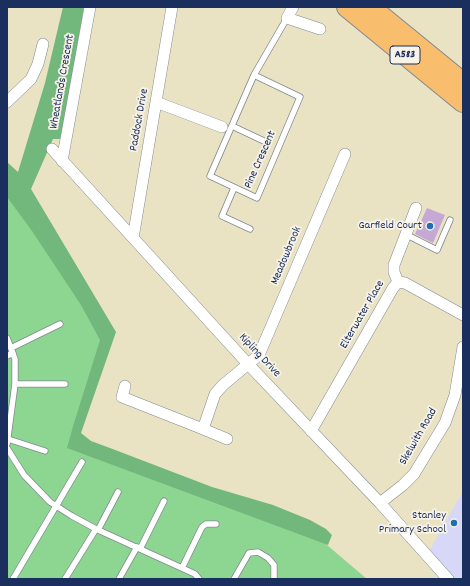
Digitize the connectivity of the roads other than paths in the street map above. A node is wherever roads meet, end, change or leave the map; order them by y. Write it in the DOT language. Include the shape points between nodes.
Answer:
graph roads {
  1 [pos="90,7"];
  2 [pos="172,7"];
  3 [pos="293,7"];
  4 [pos="347,7"];
  5 [pos="370,7"];
  6 [pos="287,18"];
  7 [pos="320,30"];
  8 [pos="43,44"];
  9 [pos="254,76"];
  10 [pos="463,83"];
  11 [pos="7,86"];
  12 [pos="11,98"];
  13 [pos="156,102"];
  14 [pos="463,102"];
  15 [pos="227,126"];
  16 [pos="266,142"];
  17 [pos="52,149"];
  18 [pos="345,154"];
  19 [pos="62,161"];
  20 [pos="234,188"];
  21 [pos="416,208"];
  22 [pos="450,220"];
  23 [pos="250,229"];
  24 [pos="405,234"];
  25 [pos="133,238"];
  26 [pos="398,282"];
  27 [pos="463,316"];
  28 [pos="60,324"];
  29 [pos="7,338"];
  30 [pos="463,347"];
  31 [pos="10,352"];
  32 [pos="248,364"];
  33 [pos="15,384"];
  34 [pos="65,384"];
  35 [pos="125,386"];
  36 [pos="203,429"];
  37 [pos="311,431"];
  38 [pos="222,440"];
  39 [pos="7,441"];
  40 [pos="7,448"];
  41 [pos="45,451"];
  42 [pos="82,462"];
  43 [pos="118,492"];
  44 [pos="164,501"];
  45 [pos="380,503"];
  46 [pos="56,505"];
  47 [pos="216,524"];
  48 [pos="97,529"];
  49 [pos="138,548"];
  50 [pos="182,568"];
  51 [pos="13,579"];
  52 [pos="65,579"];
  53 [pos="119,579"];
  54 [pos="199,579"];
  55 [pos="234,579"];
  56 [pos="274,579"];
  57 [pos="448,579"];
  1 -- 19 [label="street, Wheatlands Crescent"];
  2 -- 13 [label="street, Paddock Drive"];
  3 -- 6 [label="street"];
  4 -- 14 [label="highway, A583"];
  5 -- 10 [label="highway, A583"];
  6 -- 7 [label="street"];
  6 -- 9 [label="lane, Pine Crescent"];
  8 -- 12 [label="street" via="31,79"];
  9 -- 15 [label="lane, Pine Crescent"];
  9 -- 20 [label="lane, Pine Crescent" via="300,98 257,198"];
  11 -- 12 [label="street"];
  13 -- 15 [label="street"];
  13 -- 25 [label="street, Paddock Drive"];
  15 -- 16 [label="lane"];
  15 -- 20 [label="lane, Pine Crescent" via="210,176"];
  17 -- 19 [label="street, Kipling Drive"];
  18 -- 32 [label="street, Meadowbrook" via="259,355"];
  19 -- 25 [label="street, Kipling Drive"];
  20 -- 23 [label="lane" via="222,216"];
  21 -- 24 [label="street, Elterwater Place"];
  22 -- 24 [label="lane" via="437,250"];
  24 -- 26 [label="street, Elterwater Place" via="394,265"];
  25 -- 32 [label="street, Kipling Drive"];
  26 -- 27 [label="street" via="405,283"];
  26 -- 37 [label="street, Elterwater Place"];
  28 -- 31 [label="lane"];
  29 -- 31 [label="lane"];
  30 -- 45 [label="street, Skelwith Road" via="455,395 445,422 414,474"];
  31 -- 33 [label="lane" via="15,359"];
  32 -- 36 [label="street, Meadowbrook" via="215,394"];
  32 -- 37 [label="street, Kipling Drive"];
  33 -- 34 [label="lane"];
  33 -- 39 [label="lane"];
  35 -- 36 [label="street" via="122,397"];
  36 -- 38 [label="street"];
  37 -- 45 [label="street, Kipling Drive"];
  39 -- 41 [label="lane"];
  40 -- 46 [label="lane" via="24,475"];
  42 -- 46 [label="lane"];
  43 -- 48 [label="lane"];
  44 -- 49 [label="lane"];
  45 -- 57 [label="street, Kipling Drive"];
  46 -- 48 [label="lane"];
  46 -- 51 [label="lane"];
  47 -- 50 [label="lane" via="206,524 202,527"];
  48 -- 49 [label="lane"];
  48 -- 52 [label="lane"];
  49 -- 50 [label="lane"];
  49 -- 53 [label="lane"];
  50 -- 54 [label="lane"];
  55 -- 56 [label="lane" via="249,553 258,552 274,565"];
}
